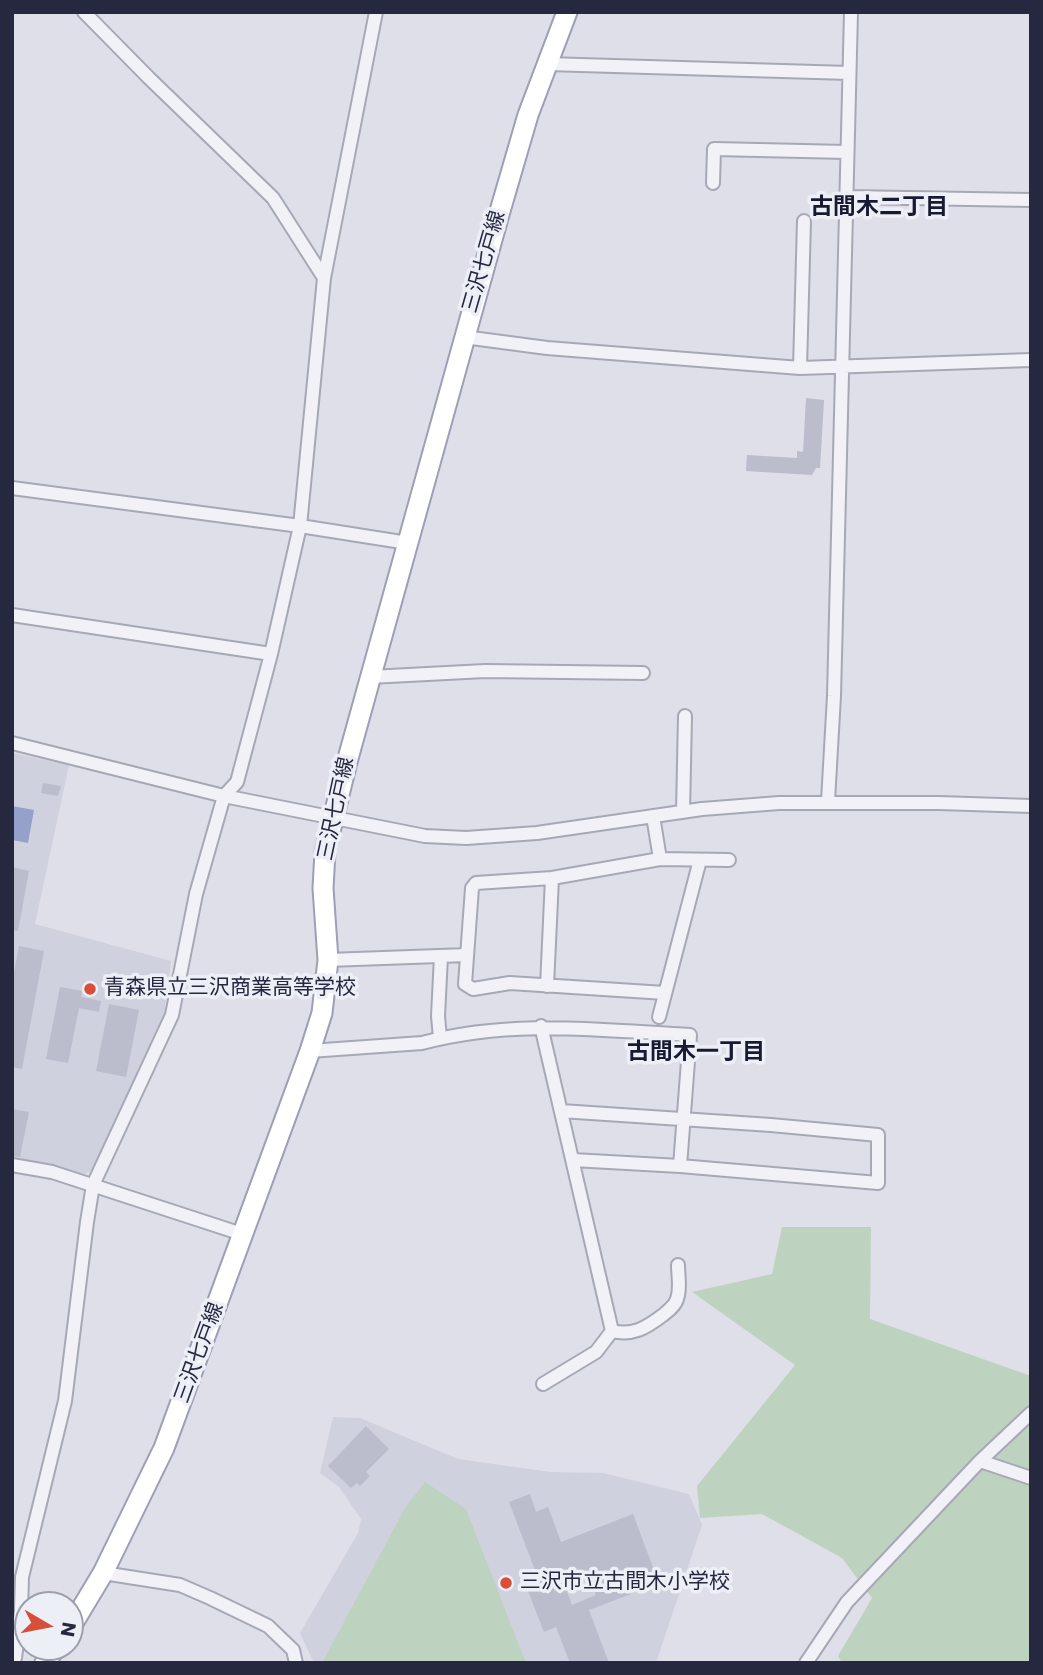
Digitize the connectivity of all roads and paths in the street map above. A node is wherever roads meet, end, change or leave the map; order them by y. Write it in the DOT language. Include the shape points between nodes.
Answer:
graph roads {
  1 [pos="84,12"];
  2 [pos="376,12"];
  3 [pos="567,12"];
  4 [pos="851,12"];
  5 [pos="547,65"];
  6 [pos="849,73"];
  7 [pos="847,152"];
  8 [pos="713,183"];
  9 [pos="846,197"];
  10 [pos="1031,200"];
  11 [pos="804,221"];
  12 [pos="324,278"];
  13 [pos="464,337"];
  14 [pos="1031,360"];
  15 [pos="800,368"];
  16 [pos="841,368"];
  17 [pos="12,488"];
  18 [pos="300,526"];
  19 [pos="408,543"];
  20 [pos="12,615"];
  21 [pos="271,654"];
  22 [pos="643,673"];
  23 [pos="370,677"];
  24 [pos="685,716"];
  25 [pos="12,743"];
  26 [pos="224,796"];
  27 [pos="828,801"];
  28 [pos="1031,806"];
  29 [pos="683,812"];
  30 [pos="653,816"];
  31 [pos="334,818"];
  32 [pos="660,859"];
  33 [pos="700,860"];
  34 [pos="729,860"];
  35 [pos="552,878"];
  36 [pos="467,955"];
  37 [pos="441,956"];
  38 [pos="328,960"];
  39 [pos="547,986"];
  40 [pos="665,993"];
  41 [pos="659,1017"];
  42 [pos="541,1026"];
  43 [pos="440,1038"];
  44 [pos="310,1051"];
  45 [pos="561,1111"];
  46 [pos="683,1120"];
  47 [pos="573,1160"];
  48 [pos="12,1165"];
  49 [pos="680,1166"];
  50 [pos="93,1185"];
  51 [pos="242,1234"];
  52 [pos="678,1265"];
  53 [pos="612,1331"];
  54 [pos="543,1384"];
  55 [pos="1031,1413"];
  56 [pos="981,1461"];
  57 [pos="1031,1478"];
  58 [pos="103,1573"];
  59 [pos="22,1591"];
  60 [pos="84,1605"];
  61 [pos="296,1663"];
  62 [pos="806,1663"];
  1 -- 12 [label="street" via="273,198"];
  2 -- 12 [label="street"];
  3 -- 5 [label="main road, 三沢七戸線"];
  4 -- 6 [label="street"];
  5 -- 6 [label="street"];
  5 -- 13 [label="main road, 三沢七戸線" via="528,115"];
  6 -- 7 [label="street"];
  7 -- 8 [label="street" via="714,149"];
  7 -- 9 [label="street"];
  9 -- 10 [label="street"];
  9 -- 16 [label="street"];
  11 -- 15 [label="street"];
  12 -- 18 [label="street"];
  13 -- 15 [label="street"];
  13 -- 19 [label="main road, 三沢七戸線"];
  14 -- 16 [label="street"];
  15 -- 16 [label="street"];
  16 -- 27 [label="street"];
  17 -- 18 [label="street"];
  18 -- 19 [label="street"];
  18 -- 21 [label="street"];
  19 -- 23 [label="main road, 三沢七戸線"];
  20 -- 21 [label="street"];
  21 -- 26 [label="street" via="237,782"];
  22 -- 23 [label="street" via="485,671"];
  23 -- 31 [label="main road, 三沢七戸線"];
  24 -- 29 [label="street"];
  25 -- 26 [label="street"];
  26 -- 31 [label="street"];
  26 -- 50 [label="street" via="196,894 172,1015"];
  27 -- 28 [label="street"];
  27 -- 29 [label="street"];
  29 -- 30 [label="street"];
  30 -- 31 [label="street" via="466,838 425,836"];
  30 -- 32 [label="street"];
  31 -- 38 [label="main road, 三沢七戸線" via="325,852 323,888"];
  32 -- 33 [label="street"];
  32 -- 35 [label="street"];
  33 -- 34 [label="street"];
  33 -- 40 [label="street"];
  35 -- 36 [label="street" via="476,883"];
  35 -- 39 [label="street"];
  36 -- 37 [label="street"];
  36 -- 39 [label="street" via="465,984 473,989 510,983"];
  37 -- 38 [label="street"];
  37 -- 43 [label="street"];
  38 -- 44 [label="main road, 三沢七戸線"];
  39 -- 40 [label="street"];
  40 -- 41 [label="street"];
  42 -- 43 [label="street"];
  42 -- 45 [label="street"];
  42 -- 46 [label="street" via="690,1035"];
  43 -- 44 [label="street"];
  44 -- 51 [label="main road, 三沢七戸線"];
  45 -- 46 [label="street"];
  45 -- 47 [label="street"];
  46 -- 49 [label="street"];
  46 -- 49 [label="street" via="878,1135 878,1183"];
  47 -- 49 [label="street"];
  47 -- 53 [label="street"];
  48 -- 50 [label="street"];
  50 -- 51 [label="street"];
  50 -- 59 [label="street" via="65,1401"];
  51 -- 58 [label="main road, 三沢七戸線" via="169,1437"];
  52 -- 53 [label="street" via="679,1292 670,1309 644,1329 625,1334"];
  53 -- 54 [label="street" via="596,1352"];
  55 -- 56 [label="street"];
  56 -- 57 [label="street"];
  56 -- 62 [label="street" via="847,1602"];
  58 -- 60 [label="main road, 三沢七戸線"];
  58 -- 61 [label="street" via="180,1585 210,1598 268,1626 292,1650"];
}
